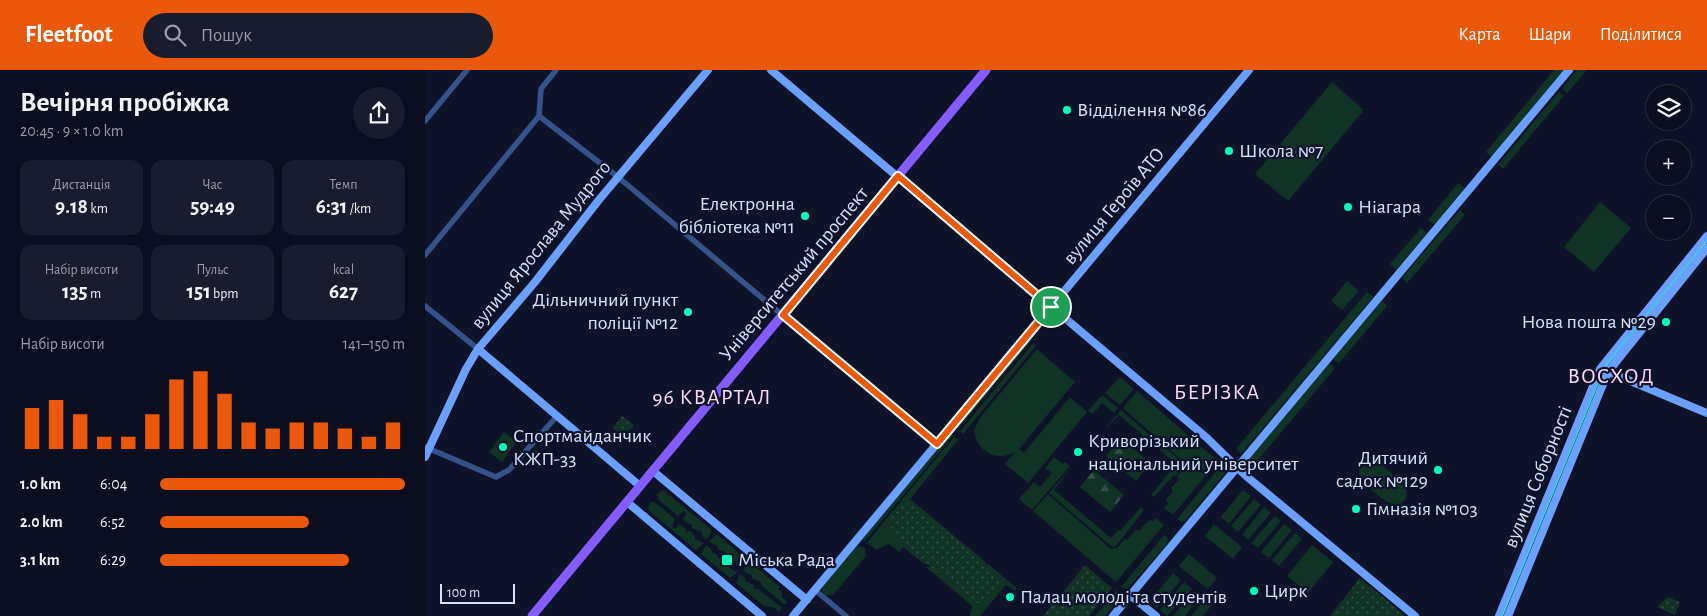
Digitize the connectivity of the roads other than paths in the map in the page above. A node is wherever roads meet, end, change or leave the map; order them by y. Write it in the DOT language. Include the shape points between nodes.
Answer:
graph roads {
  1 [pos="467,70"];
  2 [pos="556,70"];
  3 [pos="708,70"];
  4 [pos="771,70"];
  5 [pos="986,70"];
  6 [pos="1569,70"];
  7 [pos="1247,71"];
  8 [pos="539,116"];
  9 [pos="425,122"];
  10 [pos="898,176"];
  11 [pos="618,177"];
  12 [pos="1707,236"];
  13 [pos="1707,248"];
  14 [pos="425,255"];
  15 [pos="425,306"];
  16 [pos="1051,307"];
  17 [pos="783,315"];
  18 [pos="478,349"];
  19 [pos="1600,369"];
  20 [pos="1608,372"];
  21 [pos="1707,413"];
  22 [pos="557,416"];
  23 [pos="937,444"];
  24 [pos="427,448"];
  25 [pos="425,458"];
  26 [pos="1237,466"];
  27 [pos="653,471"];
  28 [pos="640,486"];
  29 [pos="627,502"];
  30 [pos="815,590"];
  31 [pos="1130,595"];
  32 [pos="807,600"];
  33 [pos="532,616"];
  34 [pos="762,616"];
  35 [pos="793,616"];
  36 [pos="846,616"];
  37 [pos="1113,616"];
  38 [pos="1156,616"];
  39 [pos="1415,616"];
  40 [pos="1499,616"];
  41 [pos="1508,616"];
  1 -- 9 [label="street"];
  2 -- 8 [label="street" via="541,89"];
  3 -- 11 [label="street, вулиця Ярослава Мудрого"];
  4 -- 10 [label="street"];
  5 -- 10 [label="main road, Університетський проспект"];
  6 -- 26 [label="street"];
  7 -- 16 [label="street, вулиця Героїв АТО"];
  8 -- 11 [label="street"];
  8 -- 14 [label="street"];
  10 -- 16 [label="street"];
  10 -- 17 [label="main road, Університетський проспект"];
  11 -- 17 [label="street"];
  11 -- 18 [label="street, вулиця Ярослава Мудрого"];
  12 -- 19 [label="street, вулиця Соборності"];
  13 -- 20 [label="street, вулиця Соборності"];
  15 -- 18 [label="street"];
  16 -- 23 [label="street, вулиця Героїв АТО"];
  16 -- 26 [label="street"];
  17 -- 23 [label="street"];
  17 -- 27 [label="main road, Університетський проспект"];
  18 -- 22 [label="street"];
  18 -- 24 [label="street, вулиця Ярослава Мудрого"];
  19 -- 20 [label="street"];
  19 -- 40 [label="street, вулиця Соборності"];
  20 -- 21 [label="street"];
  20 -- 41 [label="street, вулиця Соборності"];
  22 -- 24 [label="street" via="509,470 497,477"];
  22 -- 28 [label="street"];
  23 -- 30 [label="street, вулиця Героїв АТО"];
  24 -- 25 [label="street, вулиця Ярослава Мудрого"];
  26 -- 31 [label="street"];
  26 -- 39 [label="street"];
  27 -- 28 [label="main road, Університетський проспект"];
  27 -- 32 [label="street"];
  28 -- 29 [label="main road, Університетський проспект"];
  29 -- 33 [label="main road, Університетський проспект"];
  29 -- 34 [label="street"];
  30 -- 32 [label="street, вулиця Героїв АТО"];
  30 -- 36 [label="street"];
  31 -- 37 [label="street"];
  31 -- 38 [label="street"];
  32 -- 35 [label="street, вулиця Героїв АТО"];
}
